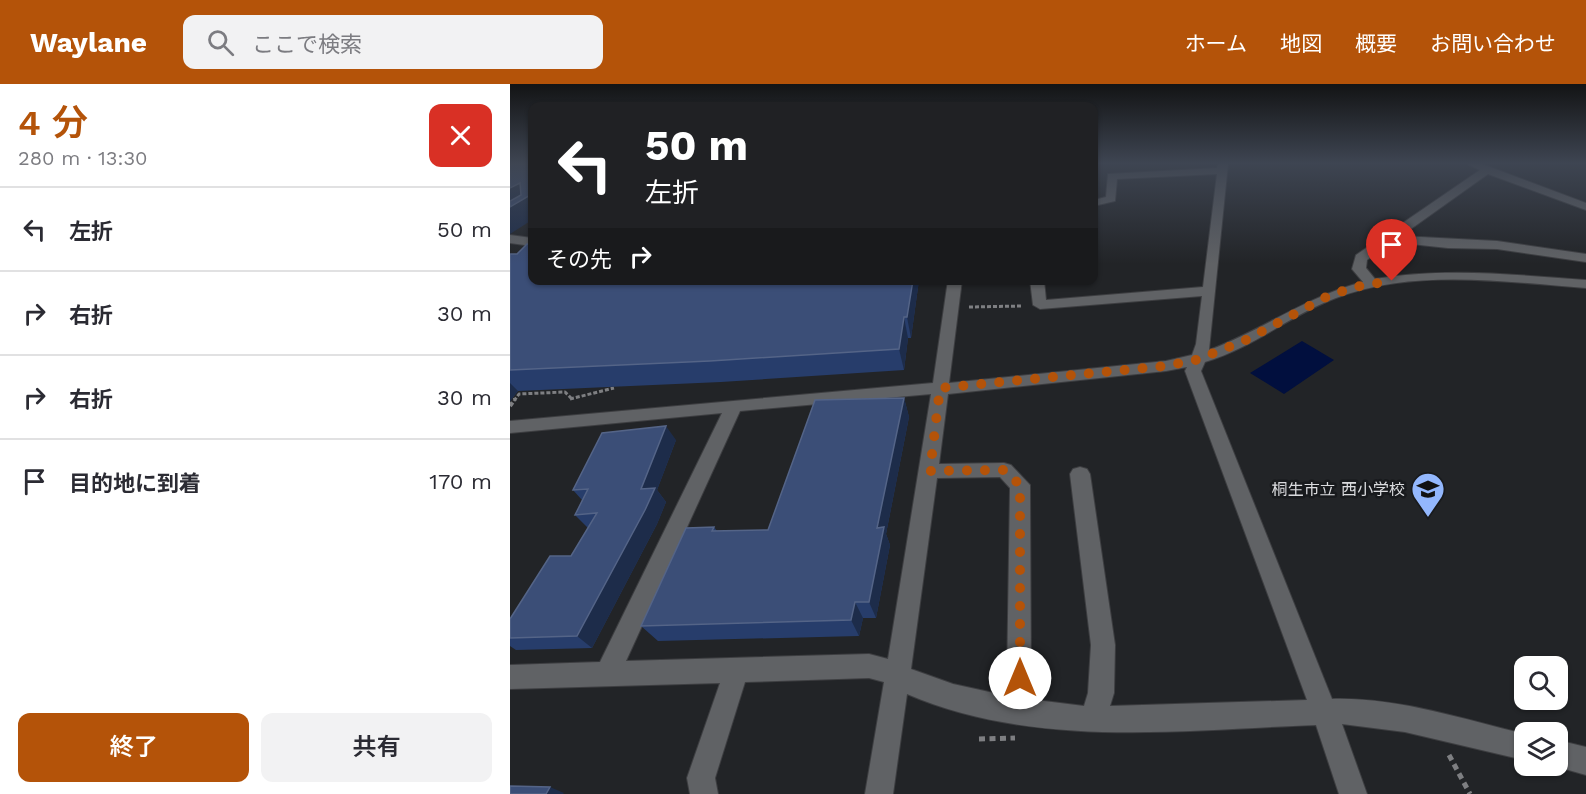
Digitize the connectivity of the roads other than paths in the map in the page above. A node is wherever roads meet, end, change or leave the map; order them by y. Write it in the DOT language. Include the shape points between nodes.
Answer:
graph roads {
  1 [pos="1111,197"];
  2 [pos="1220,197"];
  3 [pos="1448,197"];
  4 [pos="1560,197"];
  5 [pos="1098,202"];
  6 [pos="1586,207"];
  7 [pos="1389,238"];
  8 [pos="510,239"];
  9 [pos="528,241"];
  10 [pos="1586,258"];
  11 [pos="1372,284"];
  12 [pos="1586,284"];
  13 [pos="954,285"];
  14 [pos="1038,285"];
  15 [pos="1210,291"];
  16 [pos="1196,360"];
  17 [pos="940,388"];
  18 [pos="733,406"];
  19 [pos="510,427"];
  20 [pos="930,471"];
  21 [pos="1080,474"];
  22 [pos="736,671"];
  23 [pos="607,674"];
  24 [pos="899,675"];
  25 [pos="510,677"];
  26 [pos="1013,710"];
  27 [pos="1324,710"];
  28 [pos="1093,720"];
  29 [pos="1514,745"];
  30 [pos="1568,757"];
  31 [pos="1586,761"];
  32 [pos="704,794"];
  33 [pos="879,794"];
  34 [pos="1353,794"];
  1 -- 5 [label="street"];
  2 -- 15 [label="street"];
  3 -- 7 [label="street"];
  4 -- 6 [label="street"];
  7 -- 10 [label="street"];
  7 -- 11 [label="street" via="1359,262 1361,273"];
  8 -- 9 [label="street"];
  11 -- 12 [label="street" via="1459,276"];
  11 -- 16 [label="street" via="1316,301 1244,341"];
  13 -- 17 [label="street"];
  14 -- 15 [label="street" via="1040,305"];
  15 -- 16 [label="street" via="1204,344"];
  16 -- 17 [label="street"];
  16 -- 27 [label="street" via="1197,383"];
  17 -- 18 [label="street"];
  17 -- 20 [label="street"];
  18 -- 19 [label="street"];
  18 -- 23 [label="street"];
  20 -- 24 [label="street"];
  20 -- 26 [label="street" via="1004,470 1020,485 1020,678"];
  21 -- 28 [label="street" via="1103,645 1101,693"];
  22 -- 23 [label="street"];
  22 -- 24 [label="street" via="869,666"];
  22 -- 32 [label="street" via="701,777"];
  23 -- 25 [label="street"];
  24 -- 26 [label="street" via="932,691"];
  24 -- 33 [label="street"];
  26 -- 28 [label="street"];
  27 -- 28 [label="street"];
  27 -- 29 [label="street" via="1384,715"];
  27 -- 34 [label="street"];
  30 -- 31 [label="street"];
}
